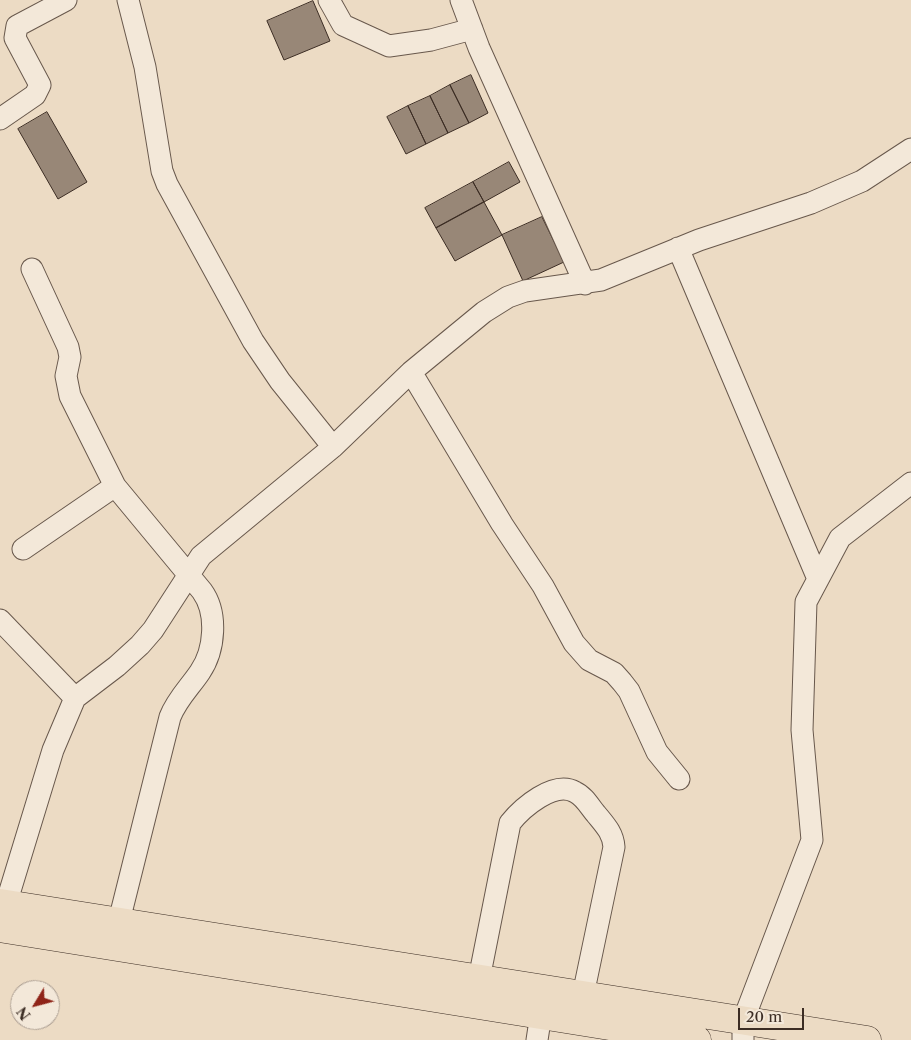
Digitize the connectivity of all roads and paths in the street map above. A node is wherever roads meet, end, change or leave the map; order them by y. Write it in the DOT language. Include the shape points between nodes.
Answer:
graph roads {
  1 [pos="66,0"];
  2 [pos="128,0"];
  3 [pos="329,0"];
  4 [pos="461,0"];
  5 [pos="472,30"];
  6 [pos="0,119"];
  7 [pos="911,150"];
  8 [pos="678,248"];
  9 [pos="32,270"];
  10 [pos="585,284"];
  11 [pos="411,372"];
  12 [pos="333,447"];
  13 [pos="911,483"];
  14 [pos="115,486"];
  15 [pos="23,549"];
  16 [pos="188,574"];
  17 [pos="818,579"];
  18 [pos="0,620"];
  19 [pos="75,698"];
  20 [pos="679,779"];
  21 [pos="2,911"];
  22 [pos="119,921"];
  23 [pos="479,979"];
  24 [pos="582,995"];
  25 [pos="541,1014"];
  26 [pos="743,1031"];
  27 [pos="537,1040"];
  28 [pos="697,1040"];
  29 [pos="867,1040"];
  1 -- 6 [label="street" via="17,26 16,38 40,85 34,94"];
  2 -- 12 [label="street" via="145,67 162,171 167,184 253,341 280,381"];
  3 -- 5 [label="street" via="343,25 389,46"];
  4 -- 5 [label="street"];
  5 -- 10 [label="street"];
  7 -- 8 [label="street" via="862,181"];
  8 -- 10 [label="street"];
  8 -- 17 [label="street"];
  9 -- 14 [label="street" via="68,347 70,357 66,376 70,396"];
  10 -- 11 [label="street" via="560,285 508,297 484,312"];
  11 -- 12 [label="street"];
  11 -- 20 [label="street" via="574,643 589,660 614,673 629,691 657,752"];
  12 -- 16 [label="street" via="214,544"];
  13 -- 17 [label="street" via="840,538"];
  14 -- 15 [label="street"];
  14 -- 16 [label="street"];
  16 -- 19 [label="street" via="140,645"];
  16 -- 22 [label="street" via="208,599 213,630 211,646 202,670 182,694 170,717"];
  17 -- 26 [label="street" via="806,602 802,730 812,840"];
  18 -- 19 [label="street"];
  19 -- 21 [label="street" via="53,750"];
  21 -- 22 [label="highway"];
  21 -- 25 [label="highway"];
  22 -- 23 [label="highway"];
  23 -- 24 [label="highway"];
  23 -- 24 [label="street" via="510,823 516,815 552,790 566,789 576,792 609,829 614,847"];
  24 -- 26 [label="highway"];
  25 -- 27 [label="street"];
  25 -- 28 [label="highway"];
  26 -- 29 [label="highway"];
}
